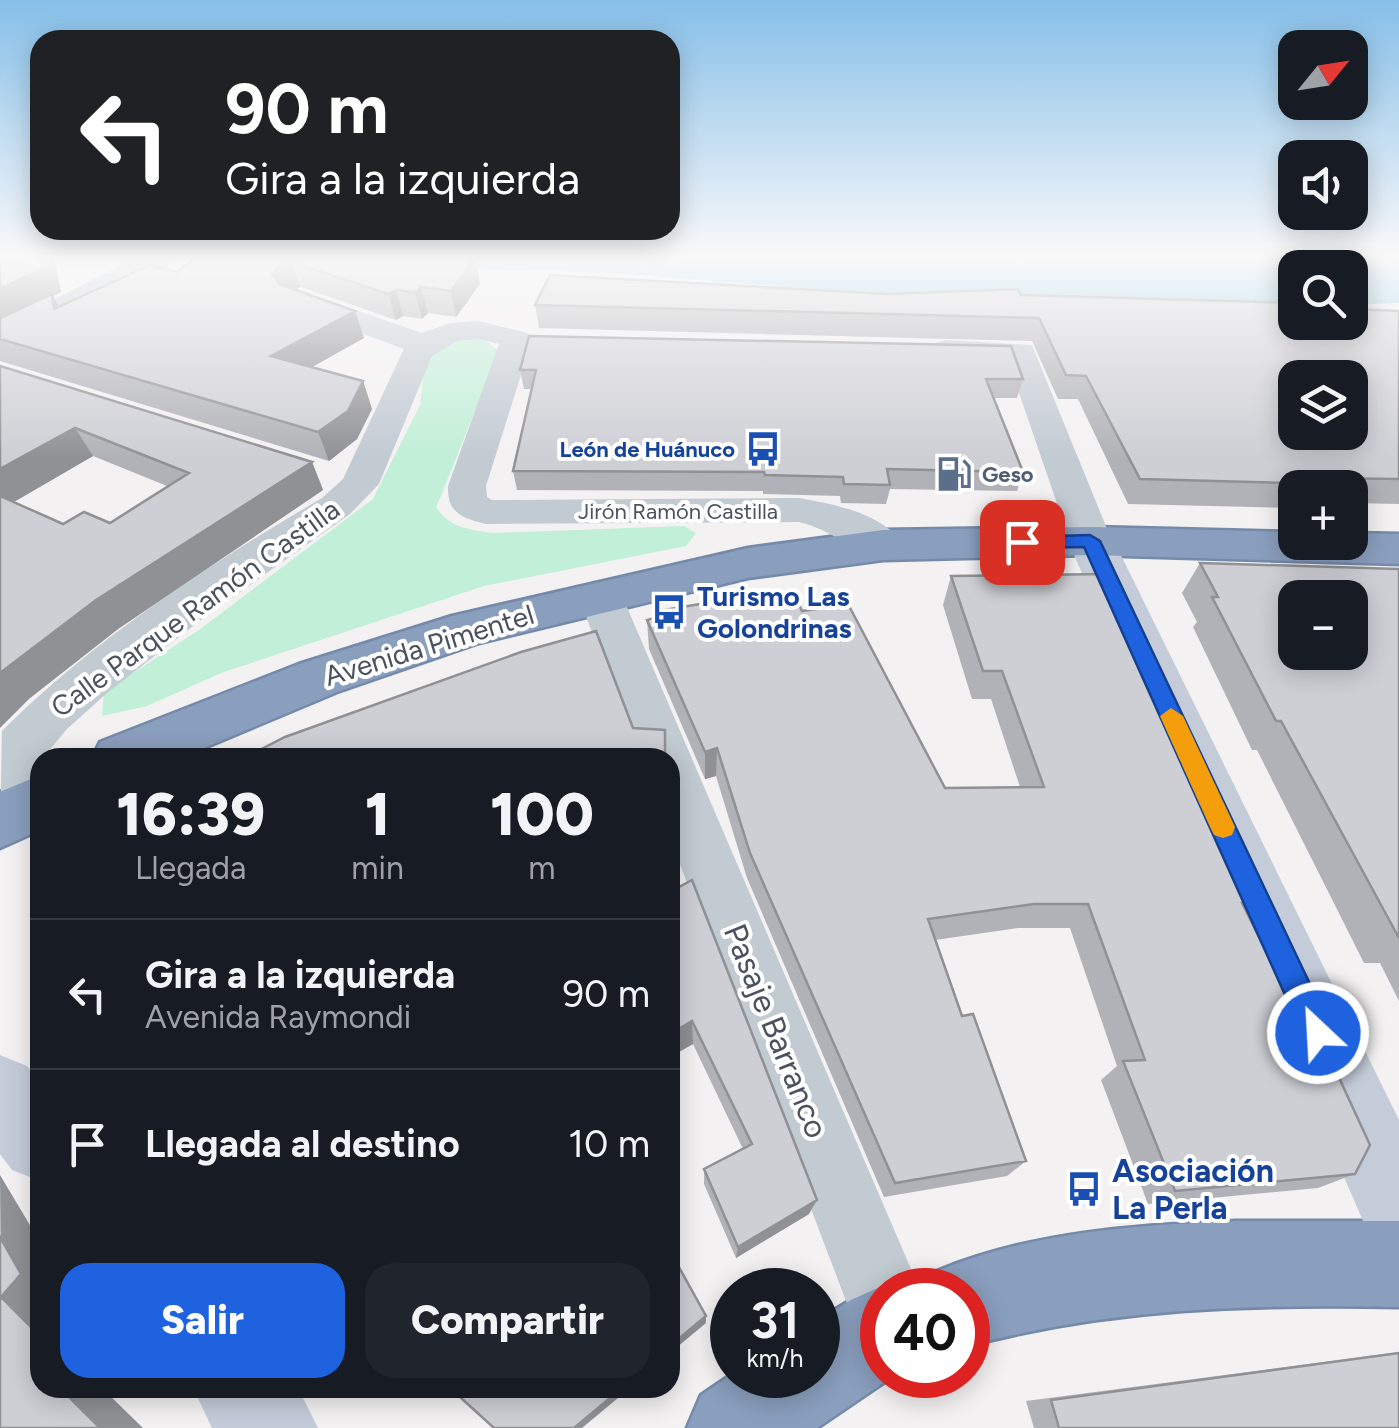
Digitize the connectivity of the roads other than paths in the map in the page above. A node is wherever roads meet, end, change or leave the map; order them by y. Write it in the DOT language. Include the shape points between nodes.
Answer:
graph roads {
  1 [pos="30,325"];
  2 [pos="373,325"];
  3 [pos="0,340"];
  4 [pos="516,340"];
  5 [pos="555,342"];
  6 [pos="422,346"];
  7 [pos="906,349"];
  8 [pos="1090,541"];
  9 [pos="883,545"];
  10 [pos="1399,549"];
  11 [pos="602,598"];
  12 [pos="145,748"];
  13 [pos="662,748"];
  14 [pos="680,793"];
  15 [pos="17,812"];
  16 [pos="0,1093"];
  17 [pos="30,1130"];
  18 [pos="1399,1208"];
  19 [pos="1399,1264"];
  20 [pos="872,1268"];
  21 [pos="990,1296"];
  22 [pos="246,1398"];
  23 [pos="780,1398"];
  24 [pos="271,1428"];
  25 [pos="734,1428"];
  1 -- 3 [label="main road"];
  2 -- 6 [label="street"];
  4 -- 5 [label="street"];
  4 -- 6 [label="street" via="473,330"];
  4 -- 9 [label="street, Jirón Ramón Castilla" via="467,486 467,504 486,512 799,510 833,516"];
  6 -- 15 [label="street, Calle Parque Ramón Castilla" via="343,480 336,506 80,688 21,740 6,771"];
  7 -- 8 [label="street" via="1021,352"];
  8 -- 9 [label="highway, Avenida Pimentel"];
  8 -- 10 [label="highway, Avenida Pimentel"];
  8 -- 18 [label="street"];
  9 -- 11 [label="highway, Avenida Pimentel" via="748,564"];
  11 -- 12 [label="highway, Avenida Pimentel" via="470,628 318,678"];
  11 -- 13 [label="street"];
  14 -- 20 [label="street, Pasaje Barranco"];
  16 -- 17 [label="street"];
  19 -- 21 [label="highway" via="1232,1261 1036,1282"];
  22 -- 24 [label="street"];
  23 -- 25 [label="highway"];
}
